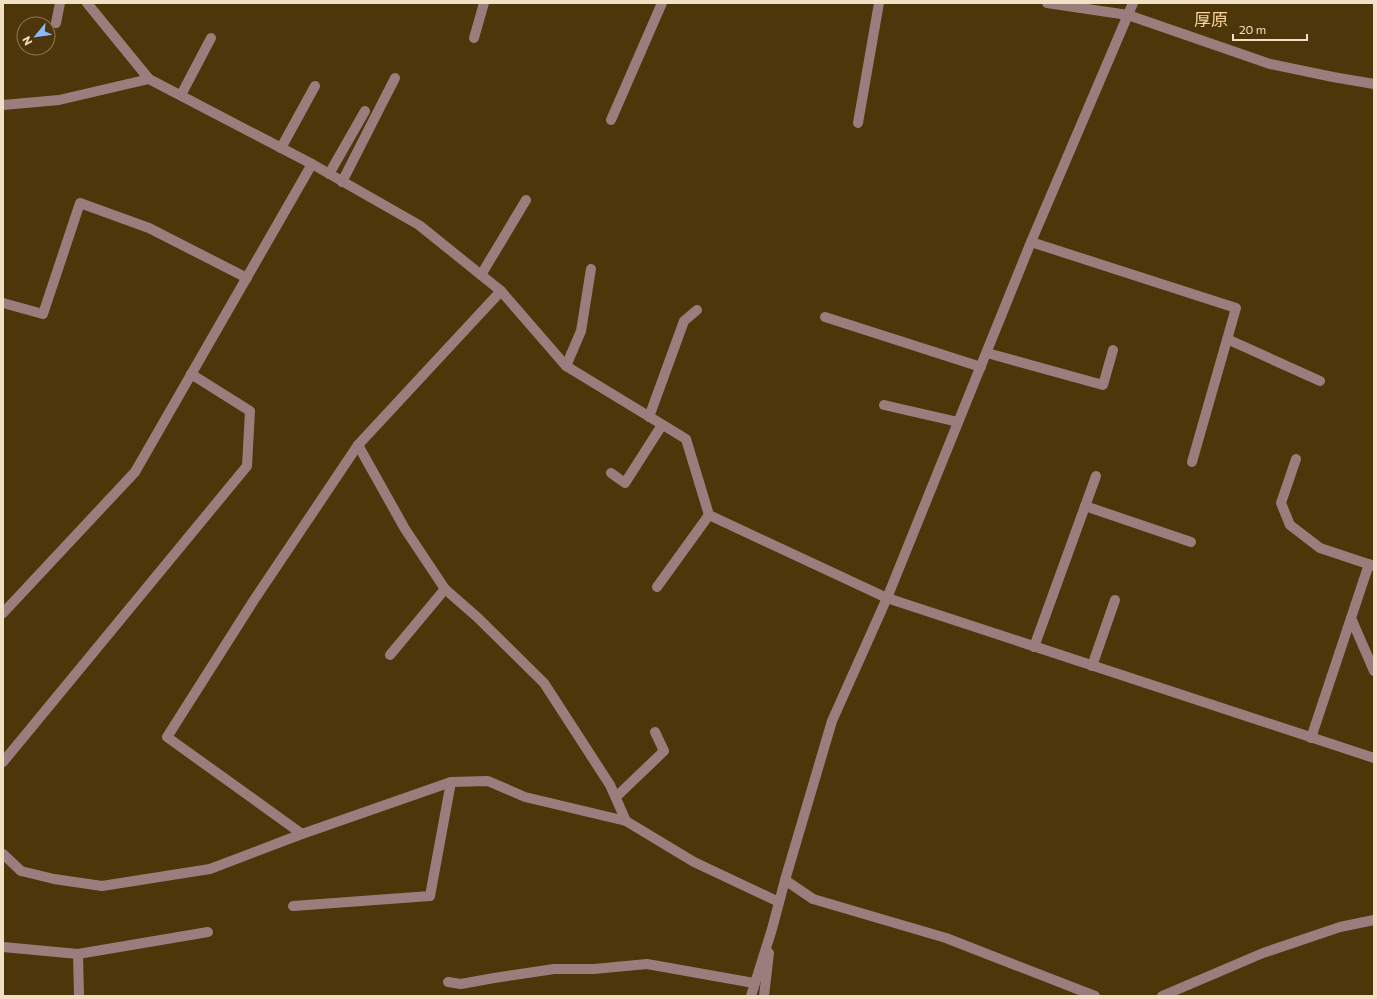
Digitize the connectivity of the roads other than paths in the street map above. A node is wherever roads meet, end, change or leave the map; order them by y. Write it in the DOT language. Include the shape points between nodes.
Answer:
graph roads {
  1 [pos="60,3"];
  2 [pos="87,3"];
  3 [pos="484,3"];
  4 [pos="662,3"];
  5 [pos="879,3"];
  6 [pos="1047,3"];
  7 [pos="1133,3"];
  8 [pos="1128,15"];
  9 [pos="56,23"];
  10 [pos="211,38"];
  11 [pos="474,38"];
  12 [pos="395,78"];
  13 [pos="149,79"];
  14 [pos="1374,84"];
  15 [pos="315,86"];
  16 [pos="181,95"];
  17 [pos="3,105"];
  18 [pos="365,111"];
  19 [pos="611,120"];
  20 [pos="858,123"];
  21 [pos="281,148"];
  22 [pos="312,164"];
  23 [pos="329,174"];
  24 [pos="342,182"];
  25 [pos="526,200"];
  26 [pos="1031,242"];
  27 [pos="591,269"];
  28 [pos="481,275"];
  29 [pos="247,278"];
  30 [pos="501,291"];
  31 [pos="3,303"];
  32 [pos="697,310"];
  33 [pos="825,317"];
  34 [pos="1227,339"];
  35 [pos="1113,350"];
  36 [pos="987,353"];
  37 [pos="566,366"];
  38 [pos="981,367"];
  39 [pos="191,374"];
  40 [pos="1320,381"];
  41 [pos="884,405"];
  42 [pos="650,417"];
  43 [pos="958,422"];
  44 [pos="662,425"];
  45 [pos="358,445"];
  46 [pos="1296,459"];
  47 [pos="1192,462"];
  48 [pos="611,473"];
  49 [pos="1096,476"];
  50 [pos="1085,506"];
  51 [pos="709,515"];
  52 [pos="1191,542"];
  53 [pos="1371,565"];
  54 [pos="657,587"];
  55 [pos="445,589"];
  56 [pos="887,598"];
  57 [pos="1115,600"];
  58 [pos="3,614"];
  59 [pos="1351,618"];
  60 [pos="1034,646"];
  61 [pos="390,655"];
  62 [pos="1092,666"];
  63 [pos="1374,671"];
  64 [pos="656,732"];
  65 [pos="1311,738"];
  66 [pos="1374,758"];
  67 [pos="3,762"];
  68 [pos="451,782"];
  69 [pos="616,797"];
  70 [pos="626,821"];
  71 [pos="302,834"];
  72 [pos="3,854"];
  73 [pos="785,880"];
  74 [pos="779,902"];
  75 [pos="293,906"];
  76 [pos="1374,920"];
  77 [pos="772,929"];
  78 [pos="208,932"];
  79 [pos="3,947"];
  80 [pos="78,954"];
  81 [pos="448,982"];
  82 [pos="754,983"];
  83 [pos="79,996"];
  84 [pos="751,996"];
  85 [pos="764,996"];
  86 [pos="1094,996"];
  87 [pos="1162,996"];
  1 -- 9 [label="street"];
  2 -- 13 [label="street"];
  3 -- 11 [label="street"];
  4 -- 19 [label="street"];
  5 -- 20 [label="street"];
  6 -- 8 [label="street"];
  7 -- 8 [label="street"];
  8 -- 14 [label="street" via="1270,64"];
  8 -- 26 [label="street"];
  10 -- 16 [label="street"];
  12 -- 24 [label="street"];
  13 -- 16 [label="street"];
  13 -- 17 [label="street" via="59,100"];
  15 -- 21 [label="street"];
  16 -- 21 [label="street"];
  18 -- 23 [label="street"];
  21 -- 22 [label="street"];
  22 -- 23 [label="street"];
  22 -- 29 [label="street"];
  23 -- 24 [label="street"];
  24 -- 28 [label="street" via="419,225"];
  25 -- 28 [label="street"];
  26 -- 34 [label="street" via="1236,308"];
  26 -- 36 [label="street"];
  27 -- 37 [label="street" via="581,331"];
  28 -- 30 [label="street"];
  29 -- 31 [label="street" via="149,228 80,203 43,314"];
  29 -- 39 [label="street"];
  30 -- 37 [label="street"];
  30 -- 45 [label="street"];
  32 -- 42 [label="street" via="684,321"];
  33 -- 38 [label="street"];
  34 -- 40 [label="street"];
  34 -- 47 [label="street"];
  35 -- 36 [label="street" via="1103,385"];
  36 -- 38 [label="street"];
  37 -- 42 [label="street"];
  38 -- 43 [label="street"];
  39 -- 58 [label="street" via="134,472"];
  39 -- 67 [label="street" via="250,411 247,466"];
  41 -- 43 [label="street"];
  42 -- 44 [label="street"];
  43 -- 56 [label="street"];
  44 -- 48 [label="street" via="625,482"];
  44 -- 51 [label="street" via="686,439"];
  45 -- 55 [label="street" via="405,530"];
  45 -- 71 [label="street" via="254,600 167,737"];
  46 -- 53 [label="street" via="1280,503 1290,524 1320,548"];
  49 -- 50 [label="street"];
  50 -- 52 [label="street"];
  50 -- 60 [label="street"];
  51 -- 54 [label="street"];
  51 -- 56 [label="street"];
  53 -- 59 [label="street"];
  55 -- 61 [label="street"];
  55 -- 69 [label="street" via="544,683"];
  56 -- 60 [label="street"];
  56 -- 73 [label="street" via="832,721"];
  57 -- 62 [label="street"];
  59 -- 63 [label="street"];
  59 -- 65 [label="street"];
  60 -- 62 [label="street"];
  62 -- 65 [label="street"];
  64 -- 69 [label="street" via="664,751"];
  65 -- 66 [label="street"];
  68 -- 70 [label="street" via="488,781 526,797"];
  68 -- 71 [label="street"];
  68 -- 75 [label="street" via="430,896"];
  69 -- 70 [label="street"];
  70 -- 74 [label="street" via="694,862"];
  71 -- 72 [label="street" via="210,869 102,886 21,871"];
  73 -- 74 [label="street"];
  73 -- 86 [label="street" via="813,899 946,938"];
  74 -- 77 [label="street"];
  76 -- 87 [label="street" via="1340,927 1263,953"];
  77 -- 82 [label="street"];
  77 -- 85 [label="street"];
  78 -- 80 [label="street"];
  79 -- 80 [label="street"];
  80 -- 83 [label="street"];
  81 -- 82 [label="street" via="461,984 554,969 594,969 646,964"];
  82 -- 84 [label="street"];
}
